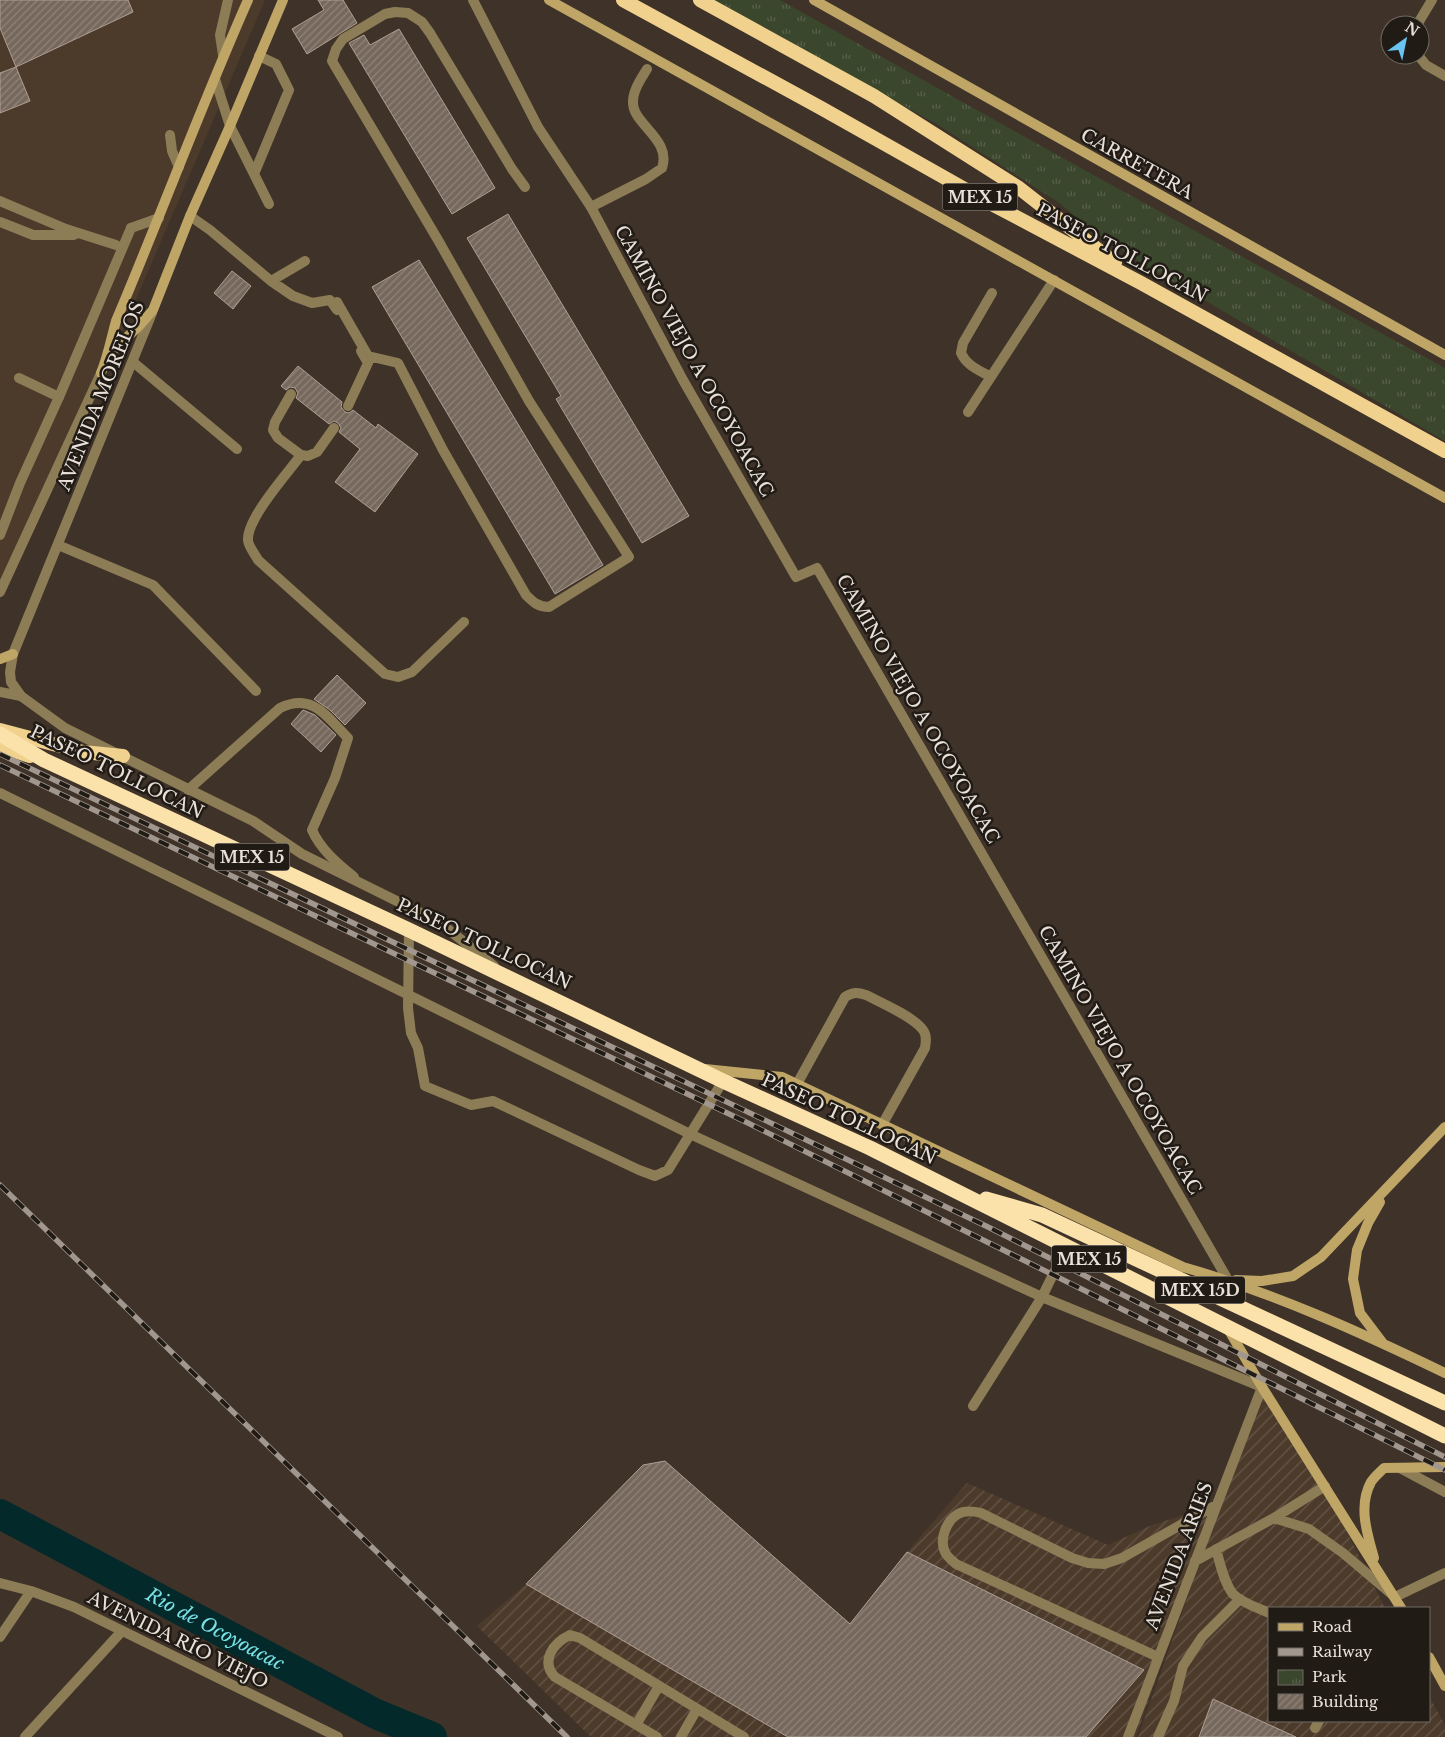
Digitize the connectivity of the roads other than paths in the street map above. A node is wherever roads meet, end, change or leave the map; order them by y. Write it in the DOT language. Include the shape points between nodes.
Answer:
graph roads {
  1 [pos="228,0"];
  2 [pos="248,0"];
  3 [pos="283,0"];
  4 [pos="473,0"];
  5 [pos="549,0"];
  6 [pos="623,0"];
  7 [pos="700,0"];
  8 [pos="814,0"];
  9 [pos="1432,0"];
  10 [pos="1423,15"];
  11 [pos="223,55"];
  12 [pos="259,56"];
  13 [pos="1428,65"];
  14 [pos="647,69"];
  15 [pos="1445,76"];
  16 [pos="215,79"];
  17 [pos="230,126"];
  18 [pos="170,135"];
  19 [pos="179,167"];
  20 [pos="254,174"];
  21 [pos="525,187"];
  22 [pos="0,201"];
  23 [pos="269,204"];
  24 [pos="591,208"];
  25 [pos="190,216"];
  26 [pos="160,218"];
  27 [pos="0,222"];
  28 [pos="84,235"];
  29 [pos="116,245"];
  30 [pos="305,262"];
  31 [pos="1054,280"];
  32 [pos="272,281"];
  33 [pos="1141,283"];
  34 [pos="992,293"];
  35 [pos="333,301"];
  36 [pos="153,310"];
  37 [pos="108,355"];
  38 [pos="1445,356"];
  39 [pos="133,362"];
  40 [pos="100,373"];
  41 [pos="991,377"];
  42 [pos="19,378"];
  43 [pos="291,394"];
  44 [pos="59,397"];
  45 [pos="348,406"];
  46 [pos="968,412"];
  47 [pos="334,428"];
  48 [pos="237,449"];
  49 [pos="1445,451"];
  50 [pos="301,455"];
  51 [pos="1445,498"];
  52 [pos="0,535"];
  53 [pos="58,545"];
  54 [pos="0,592"];
  55 [pos="464,622"];
  56 [pos="13,654"];
  57 [pos="0,659"];
  58 [pos="256,691"];
  59 [pos="0,692"];
  60 [pos="21,696"];
  61 [pos="0,730"];
  62 [pos="0,734"];
  63 [pos="0,746"];
  64 [pos="123,756"];
  65 [pos="44,760"];
  66 [pos="188,790"];
  67 [pos="0,793"];
  68 [pos="361,884"];
  69 [pos="409,930"];
  70 [pos="505,975"];
  71 [pos="409,996"];
  72 [pos="700,1069"];
  73 [pos="723,1081"];
  74 [pos="797,1084"];
  75 [pos="882,1125"];
  76 [pos="1445,1127"];
  77 [pos="690,1134"];
  78 [pos="1389,1186"];
  79 [pos="952,1188"];
  80 [pos="1066,1248"];
  81 [pos="1228,1280"];
  82 [pos="1042,1297"];
  83 [pos="1227,1327"];
  84 [pos="1382,1342"];
  85 [pos="1445,1373"];
  86 [pos="1262,1387"];
  87 [pos="1445,1403"];
  88 [pos="973,1406"];
  89 [pos="1445,1436"];
  90 [pos="1445,1467"];
  91 [pos="1400,1468"];
  92 [pos="1325,1486"];
  93 [pos="1445,1492"];
  94 [pos="1216,1505"];
  95 [pos="1274,1518"];
  96 [pos="1216,1549"];
  97 [pos="1195,1561"];
  98 [pos="1377,1569"];
  99 [pos="1445,1573"];
  100 [pos="1440,1579"];
  101 [pos="0,1583"];
  102 [pos="31,1591"];
  103 [pos="1395,1598"];
  104 [pos="1240,1599"];
  105 [pos="1400,1607"];
  106 [pos="1268,1613"];
  107 [pos="122,1631"];
  108 [pos="0,1637"];
  109 [pos="1158,1657"];
  110 [pos="1430,1659"];
  111 [pos="659,1686"];
  112 [pos="1445,1686"];
  113 [pos="697,1709"];
  114 [pos="636,1725"];
  115 [pos="25,1737"];
  116 [pos="338,1737"];
  117 [pos="657,1737"];
  118 [pos="681,1737"];
  119 [pos="744,1737"];
  120 [pos="1128,1737"];
  121 [pos="1158,1737"];
  1 -- 11 [label="street" via="220,35"];
  2 -- 11 [label="main road, AVENIDA MORELOS"];
  3 -- 12 [label="main road, AVENIDA MORELOS"];
  4 -- 24 [label="street, CAMINO VIEJO A OCOYOACAC" via="538,128"];
  5 -- 31 [label="main road"];
  6 -- 33 [label="highway, PASEO TOLLOCAN / MEX 15"];
  7 -- 33 [label="highway" via="874,96 1020,188"];
  8 -- 38 [label="main road, CARRETERA"];
  9 -- 10 [label="street"];
  11 -- 16 [label="main road, AVENIDA MORELOS"];
  12 -- 17 [label="main road, AVENIDA MORELOS"];
  12 -- 20 [label="street" via="276,64 288,90"];
  13 -- 15 [label="street"];
  14 -- 24 [label="street" via="635,91 634,111 660,144 664,157 662,168"];
  16 -- 17 [label="street"];
  16 -- 19 [label="main road, AVENIDA MORELOS"];
  17 -- 20 [label="street"];
  17 -- 25 [label="main road, AVENIDA MORELOS"];
  18 -- 19 [label="street"];
  19 -- 26 [label="main road, AVENIDA MORELOS"];
  20 -- 23 [label="street"];
  21 -- 35 [label="street" via="422,22 408,13 385,14 343,39 332,61 529,400 629,557 549,607 534,603 526,595 443,450 398,363 368,356"];
  22 -- 28 [label="street"];
  24 -- 81 [label="street, CAMINO VIEJO A OCOYOACAC" via="796,577 817,568"];
  25 -- 32 [label="street"];
  25 -- 36 [label="main road, AVENIDA MORELOS"];
  26 -- 37 [label="main road, AVENIDA MORELOS" via="116,321"];
  26 -- 44 [label="street" via="131,228"];
  27 -- 28 [label="street" via="33,235"];
  28 -- 29 [label="street"];
  30 -- 32 [label="street"];
  31 -- 41 [label="street"];
  31 -- 51 [label="main road"];
  32 -- 35 [label="street" via="302,300 312,303"];
  33 -- 49 [label="highway, PASEO TOLLOCAN / MEX 15"];
  34 -- 41 [label="street" via="963,343 961,354 970,365"];
  35 -- 45 [label="street" via="368,364"];
  36 -- 37 [label="main road"];
  36 -- 39 [label="street, AVENIDA MORELOS"];
  37 -- 40 [label="main road, AVENIDA MORELOS"];
  39 -- 48 [label="street"];
  39 -- 53 [label="street, AVENIDA MORELOS"];
  40 -- 54 [label="street, AVENIDA MORELOS"];
  41 -- 46 [label="street"];
  42 -- 44 [label="street"];
  43 -- 50 [label="street" via="275,422 274,430 278,438"];
  44 -- 52 [label="street"];
  47 -- 50 [label="street" via="316,452"];
  50 -- 55 [label="street" via="249,529 248,542 258,560 384,674 398,677 412,672"];
  53 -- 56 [label="street, AVENIDA MORELOS"];
  53 -- 58 [label="street" via="153,586"];
  56 -- 57 [label="main road"];
  56 -- 60 [label="street, AVENIDA MORELOS" via="11,682"];
  59 -- 60 [label="street"];
  60 -- 64 [label="street, AVENIDA MORELOS" via="65,728"];
  61 -- 64 [label="highway" via="82,752"];
  62 -- 65 [label="highway, PASEO TOLLOCAN / MEX 15"];
  63 -- 65 [label="highway"];
  64 -- 66 [label="street, AVENIDA MORELOS"];
  65 -- 69 [label="highway, PASEO TOLLOCAN / MEX 15"];
  66 -- 68 [label="street, AVENIDA MORELOS" via="253,821 302,854"];
  66 -- 68 [label="street" via="280,708 292,702 308,703 324,712 348,738 312,830 316,841 330,857"];
  67 -- 71 [label="street"];
  68 -- 70 [label="street" via="439,922"];
  69 -- 70 [label="highway, PASEO TOLLOCAN / MEX 15"];
  69 -- 71 [label="street"];
  70 -- 72 [label="highway, PASEO TOLLOCAN / MEX 15"];
  71 -- 77 [label="street"];
  71 -- 77 [label="street" via="410,1033 418,1048 425,1086 471,1106 493,1101 655,1176 668,1170"];
  72 -- 73 [label="highway, PASEO TOLLOCAN / MEX 15"];
  72 -- 74 [label="main road" via="782,1078"];
  73 -- 77 [label="street"];
  73 -- 79 [label="highway, PASEO TOLLOCAN / MEX 15"];
  74 -- 75 [label="main road"];
  74 -- 75 [label="street" via="846,998 852,993 866,994 913,1021 927,1039"];
  75 -- 81 [label="main road" via="1183,1267"];
  76 -- 78 [label="main road"];
  77 -- 82 [label="street"];
  78 -- 81 [label="main road" via="1321,1257 1293,1276 1262,1281"];
  78 -- 84 [label="main road" via="1357,1250 1353,1279 1360,1313"];
  79 -- 80 [label="highway, MEX 15"];
  79 -- 87 [label="highway, MEX 15D" via="1042,1215"];
  80 -- 82 [label="street"];
  80 -- 83 [label="highway, MEX 15"];
  81 -- 84 [label="main road"];
  82 -- 86 [label="street"];
  82 -- 88 [label="street"];
  83 -- 86 [label="main road"];
  83 -- 89 [label="highway, MEX 15"];
  84 -- 85 [label="main road"];
  86 -- 92 [label="main road"];
  86 -- 94 [label="street, AVENIDA ARIES"];
  90 -- 91 [label="main road"];
  91 -- 93 [label="street"];
  91 -- 98 [label="main road" via="1384,1468 1371,1482 1363,1505"];
  92 -- 95 [label="street"];
  92 -- 98 [label="main road"];
  94 -- 97 [label="street, AVENIDA ARIES"];
  94 -- 109 [label="street" via="1122,1558 1104,1564 1088,1564 1072,1558 981,1513 968,1511 957,1514 946,1528 943,1545 946,1554 956,1564"];
  95 -- 96 [label="street"];
  95 -- 103 [label="street" via="1309,1530 1343,1553"];
  96 -- 97 [label="street"];
  96 -- 104 [label="street" via="1224,1576"];
  97 -- 109 [label="street, AVENIDA ARIES"];
  98 -- 103 [label="main road"];
  99 -- 100 [label="street"];
  100 -- 103 [label="street"];
  101 -- 102 [label="street, AVENIDA RÍO VIEJO"];
  102 -- 107 [label="street, AVENIDA RÍO VIEJO" via="74,1607"];
  102 -- 108 [label="street"];
  103 -- 105 [label="main road"];
  104 -- 106 [label="street"];
  104 -- 121 [label="street" via="1202,1637 1183,1666 1174,1701"];
  107 -- 115 [label="street"];
  107 -- 116 [label="street, AVENIDA RÍO VIEJO"];
  109 -- 120 [label="street, AVENIDA ARIES"];
  110 -- 112 [label="main road"];
  111 -- 113 [label="street"];
  111 -- 114 [label="street"];
  111 -- 114 [label="street" via="580,1638 570,1635 554,1646 548,1660 549,1670 555,1677"];
  113 -- 118 [label="street"];
  113 -- 119 [label="street"];
  114 -- 117 [label="street"];
}
